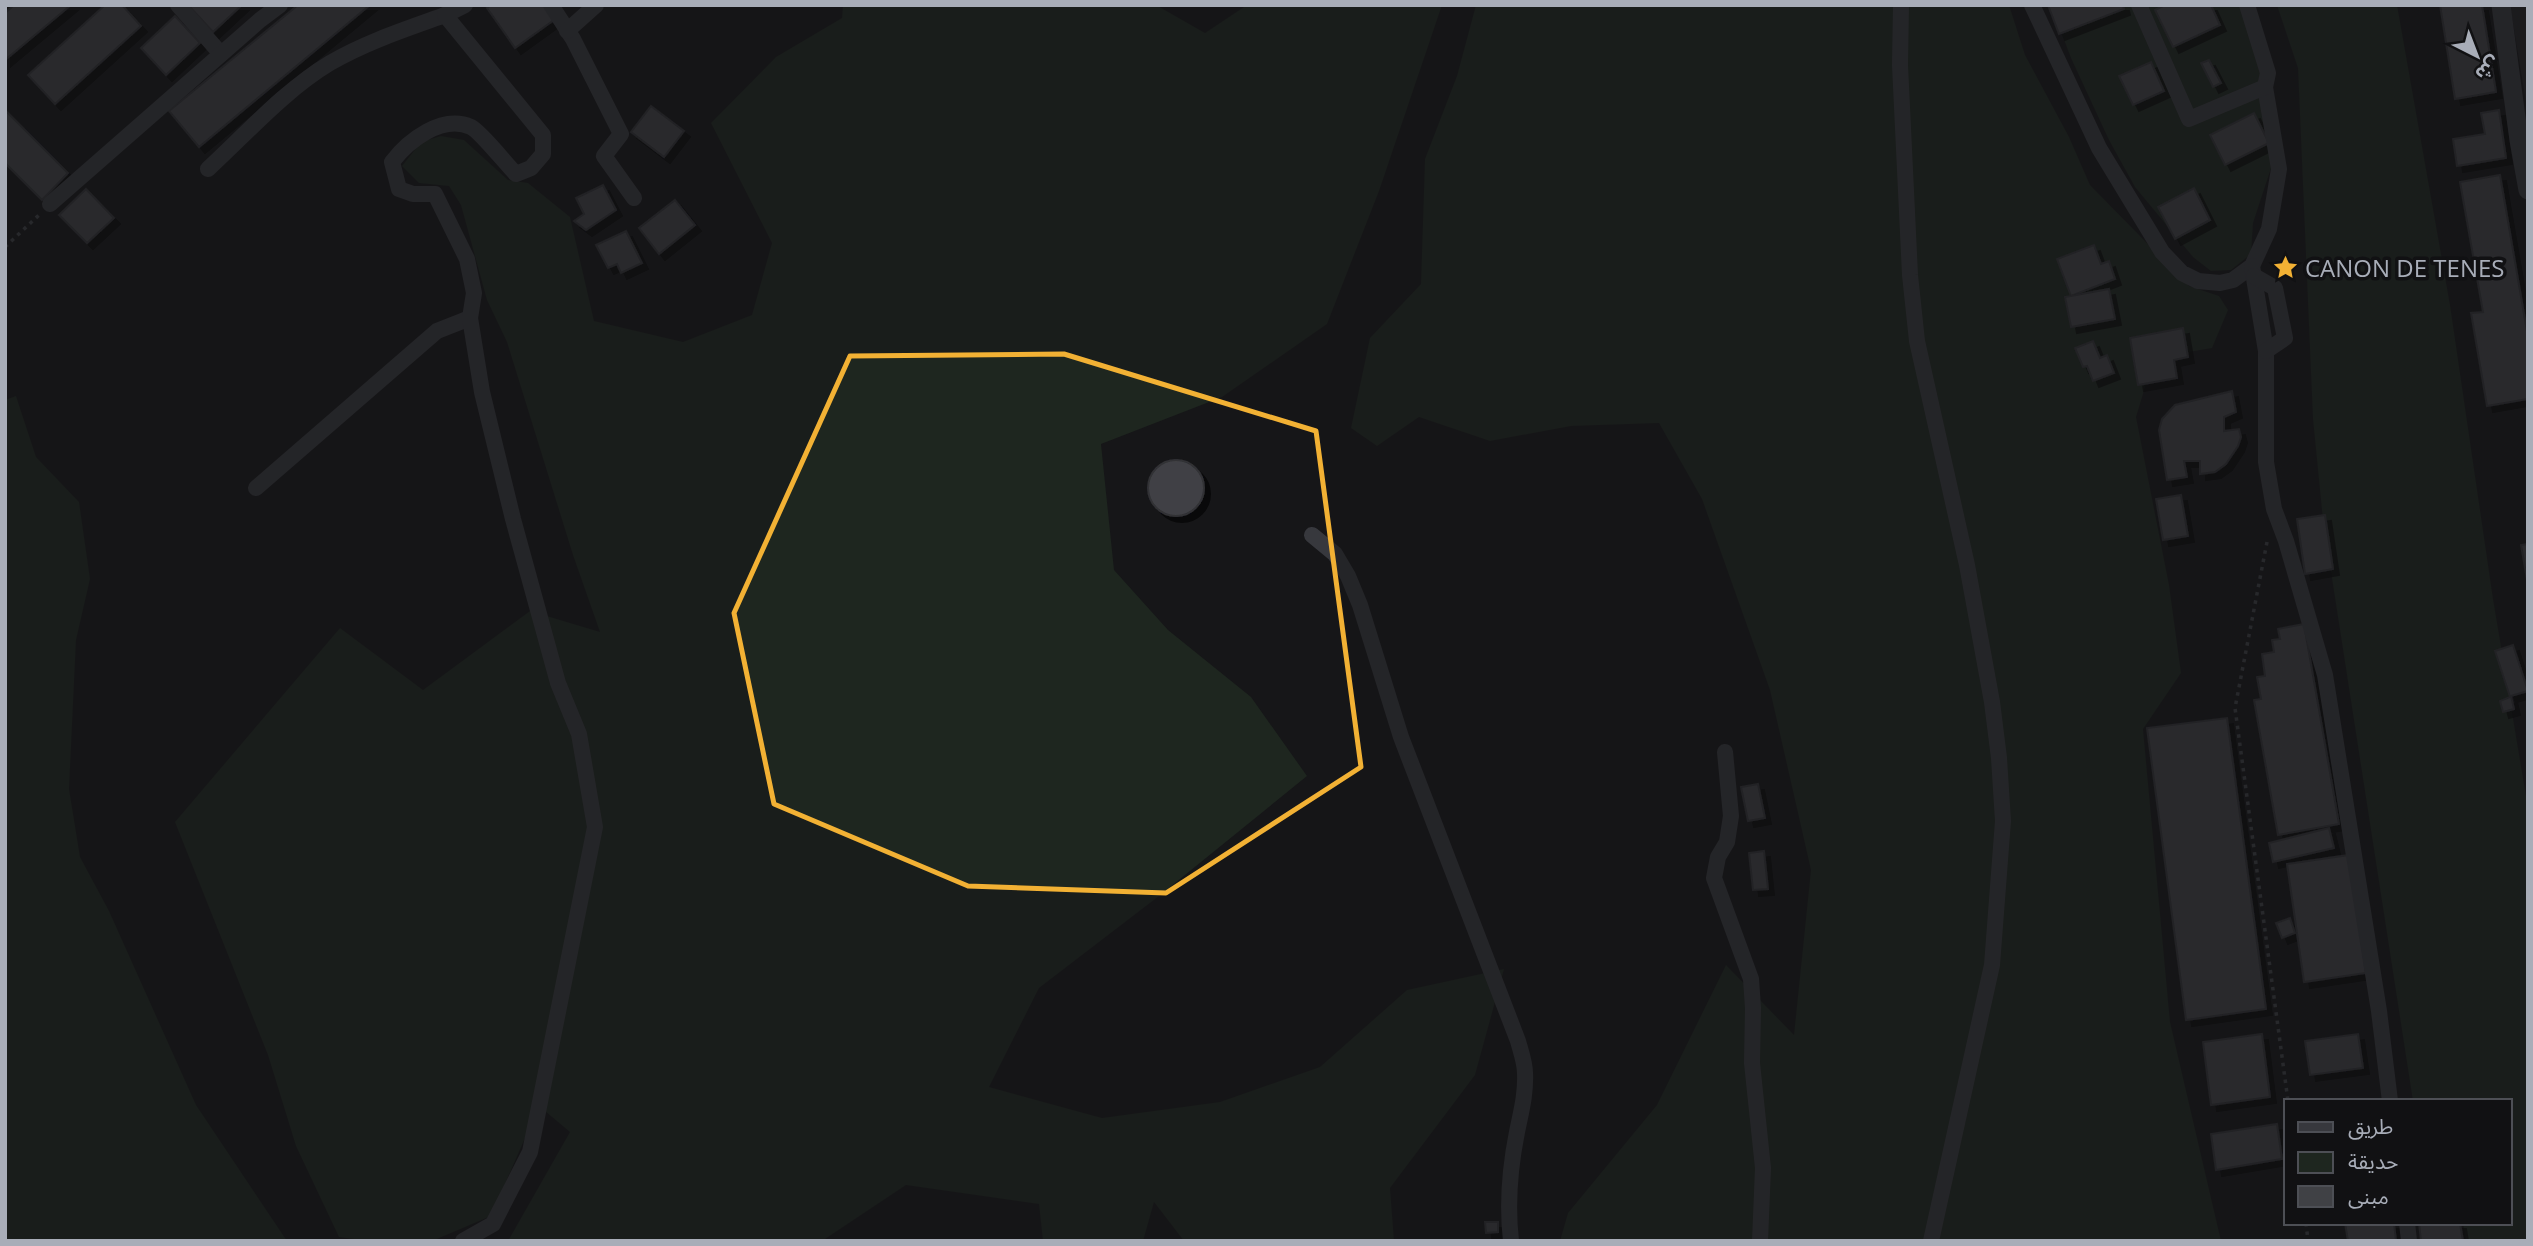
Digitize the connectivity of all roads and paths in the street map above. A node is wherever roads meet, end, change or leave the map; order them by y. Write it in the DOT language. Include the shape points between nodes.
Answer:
graph roads {
  1 [pos="178,5"];
  2 [pos="280,5"];
  3 [pos="465,5"];
  4 [pos="551,5"];
  5 [pos="596,5"];
  6 [pos="1901,5"];
  7 [pos="2032,5"];
  8 [pos="2139,5"];
  9 [pos="2247,5"];
  10 [pos="2501,5"];
  11 [pos="445,15"];
  12 [pos="567,31"];
  13 [pos="221,54"];
  14 [pos="2265,87"];
  15 [pos="208,169"];
  16 [pos="2528,190"];
  17 [pos="634,198"];
  18 [pos="50,204"];
  19 [pos="5,247"];
  20 [pos="2253,271"];
  21 [pos="470,318"];
  22 [pos="256,488"];
  23 [pos="2274,509"];
  24 [pos="1312,535"];
  25 [pos="1725,752"];
  26 [pos="2288,1099"];
  27 [pos="2390,1099"];
  28 [pos="463,1241"];
  29 [pos="1511,1241"];
  30 [pos="1760,1241"];
  31 [pos="1931,1241"];
  1 -- 13 [label="street"];
  2 -- 13 [label="street"];
  3 -- 11 [label="street"];
  4 -- 12 [label="street"];
  5 -- 12 [label="street"];
  6 -- 31 [label="street" via="1900,65 1917,341 1987,674 2003,821 1992,965"];
  7 -- 20 [label="street" via="2099,148 2162,251 2182,273 2198,281 2220,283"];
  8 -- 14 [label="street" via="2189,119"];
  9 -- 14 [label="street" via="2268,73"];
  10 -- 16 [label="street"];
  11 -- 15 [label="street" via="386,36 329,64 290,93"];
  11 -- 21 [label="street" via="543,135 544,155 516,174 473,127 453,122 435,127 392,162 399,189 435,194 449,222 467,259 474,293"];
  12 -- 17 [label="street" via="621,134 604,156"];
  13 -- 18 [label="street"];
  14 -- 20 [label="street" via="2279,169 2269,229"];
  18 -- 19 [label="path"];
  20 -- 23 [label="street" via="2266,351 2266,462"];
  21 -- 22 [label="street" via="438,331"];
  21 -- 28 [label="street" via="482,392 513,519 558,683 579,734 594,827 530,1152 493,1224"];
  23 -- 26 [label="path" via="2235,708"];
  23 -- 27 [label="street" via="2325,675"];
  24 -- 29 [label="street" via="1335,554 1360,605 1401,737 1518,1041 1525,1098 1510,1190"];
  25 -- 30 [label="street" via="1731,816 1714,878 1751,979 1752,1063 1763,1168"];
}
